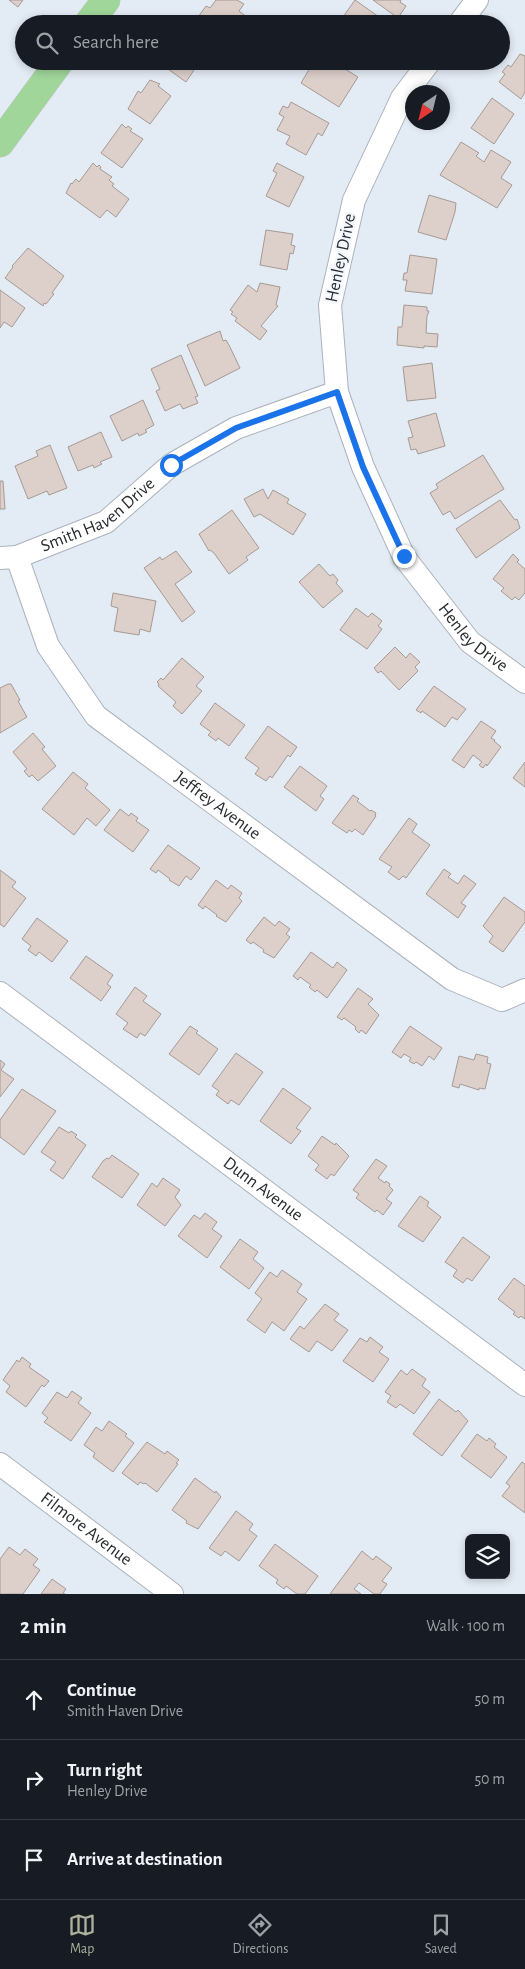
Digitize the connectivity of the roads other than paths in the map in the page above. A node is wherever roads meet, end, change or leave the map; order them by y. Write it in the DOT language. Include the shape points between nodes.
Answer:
graph roads {
  1 [pos="106,0"];
  2 [pos="477,0"];
  3 [pos="95,15"];
  4 [pos="466,15"];
  5 [pos="53,70"];
  6 [pos="423,70"];
  7 [pos="0,142"];
  8 [pos="337,392"];
  9 [pos="9,558"];
  10 [pos="525,682"];
  11 [pos="525,990"];
  12 [pos="0,993"];
  13 [pos="525,1385"];
  14 [pos="0,1464"];
  15 [pos="172,1594"];
  1 -- 3 [label="main road"];
  2 -- 4 [label="street"];
  5 -- 7 [label="main road"];
  6 -- 8 [label="street, Henley Drive" via="402,98 354,200 330,304"];
  8 -- 9 [label="street, Smith Haven Drive" via="236,428 171,465 106,522"];
  8 -- 10 [label="street, Henley Drive" via="363,467 404,556 470,642"];
  9 -- 11 [label="street, Jeffrey Avenue" via="48,646 96,716 452,979 502,1000"];
  12 -- 13 [label="street, Dunn Avenue"];
  14 -- 15 [label="street, Filmore Avenue"];
}
